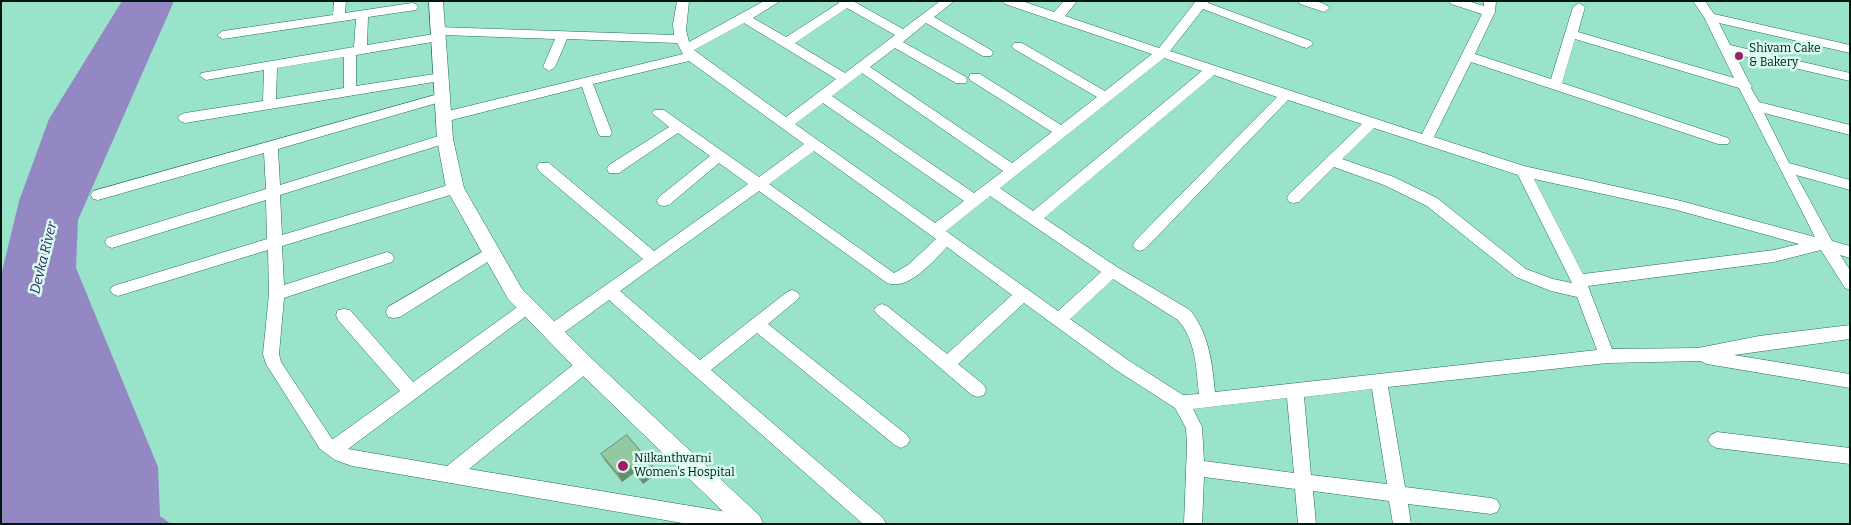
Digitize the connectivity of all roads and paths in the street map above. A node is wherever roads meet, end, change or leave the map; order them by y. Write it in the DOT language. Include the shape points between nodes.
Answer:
graph roads {
  1 [pos="340,1"];
  2 [pos="436,1"];
  3 [pos="683,1"];
  4 [pos="774,1"];
  5 [pos="948,1"];
  6 [pos="1009,1"];
  7 [pos="1071,1"];
  8 [pos="1304,1"];
  9 [pos="1455,1"];
  10 [pos="1699,1"];
  11 [pos="845,2"];
  12 [pos="1202,3"];
  13 [pos="1490,6"];
  14 [pos="412,7"];
  15 [pos="1579,7"];
  16 [pos="1324,8"];
  17 [pos="752,10"];
  18 [pos="362,14"];
  19 [pos="1710,17"];
  20 [pos="339,18"];
  21 [pos="926,18"];
  22 [pos="1056,18"];
  23 [pos="438,34"];
  24 [pos="1571,34"];
  25 [pos="223,35"];
  26 [pos="563,35"];
  27 [pos="898,39"];
  28 [pos="786,43"];
  29 [pos="1307,44"];
  30 [pos="1018,46"];
  31 [pos="686,48"];
  32 [pos="1726,48"];
  33 [pos="1850,49"];
  34 [pos="355,51"];
  35 [pos="987,54"];
  36 [pos="1162,54"];
  37 [pos="1467,56"];
  38 [pos="270,65"];
  39 [pos="549,67"];
  40 [pos="862,67"];
  41 [pos="1212,70"];
  42 [pos="206,76"];
  43 [pos="441,76"];
  44 [pos="1850,77"];
  45 [pos="845,79"];
  46 [pos="586,82"];
  47 [pos="1555,86"];
  48 [pos="1746,86"];
  49 [pos="350,91"];
  50 [pos="823,96"];
  51 [pos="1286,96"];
  52 [pos="442,97"];
  53 [pos="1106,97"];
  54 [pos="269,105"];
  55 [pos="1754,106"];
  56 [pos="659,113"];
  57 [pos="444,117"];
  58 [pos="185,118"];
  59 [pos="1371,123"];
  60 [pos="785,125"];
  61 [pos="678,127"];
  62 [pos="1850,130"];
  63 [pos="1062,132"];
  64 [pos="605,133"];
  65 [pos="445,140"];
  66 [pos="1426,140"];
  67 [pos="1723,141"];
  68 [pos="813,145"];
  69 [pos="272,146"];
  70 [pos="719,156"];
  71 [pos="1332,161"];
  72 [pos="544,166"];
  73 [pos="1785,167"];
  74 [pos="614,169"];
  75 [pos="1012,171"];
  76 [pos="1523,172"];
  77 [pos="757,184"];
  78 [pos="1850,185"];
  79 [pos="455,188"];
  80 [pos="990,189"];
  81 [pos="273,192"];
  82 [pos="98,196"];
  83 [pos="1294,198"];
  84 [pos="664,201"];
  85 [pos="975,201"];
  86 [pos="1034,218"];
  87 [pos="941,235"];
  88 [pos="112,242"];
  89 [pos="275,243"];
  90 [pos="1825,244"];
  91 [pos="1140,245"];
  92 [pos="492,252"];
  93 [pos="1850,252"];
  94 [pos="387,258"];
  95 [pos="653,259"];
  96 [pos="1112,271"];
  97 [pos="1850,284"];
  98 [pos="1581,287"];
  99 [pos="118,290"];
  100 [pos="609,291"];
  101 [pos="277,294"];
  102 [pos="1023,294"];
  103 [pos="792,296"];
  104 [pos="528,307"];
  105 [pos="882,310"];
  106 [pos="394,312"];
  107 [pos="344,315"];
  108 [pos="1059,320"];
  109 [pos="758,325"];
  110 [pos="552,332"];
  111 [pos="1850,332"];
  112 [pos="1698,355"];
  113 [pos="1607,356"];
  114 [pos="947,364"];
  115 [pos="585,365"];
  116 [pos="700,369"];
  117 [pos="1379,381"];
  118 [pos="1850,381"];
  119 [pos="978,390"];
  120 [pos="1295,391"];
  121 [pos="411,392"];
  122 [pos="1208,400"];
  123 [pos="1181,403"];
  124 [pos="901,440"];
  125 [pos="1717,440"];
  126 [pos="334,449"];
  127 [pos="1850,456"];
  128 [pos="1195,468"];
  129 [pos="451,473"];
  130 [pos="1303,482"];
  131 [pos="1397,494"];
  132 [pos="1491,506"];
  133 [pos="745,524"];
  134 [pos="752,524"];
  135 [pos="877,524"];
  136 [pos="1194,524"];
  137 [pos="1307,524"];
  138 [pos="1402,524"];
  1 -- 20 [label="street"];
  2 -- 23 [label="street"];
  3 -- 31 [label="street" via="679,31"];
  4 -- 17 [label="street"];
  5 -- 21 [label="street"];
  6 -- 22 [label="street"];
  7 -- 22 [label="street"];
  8 -- 16 [label="street"];
  9 -- 13 [label="street"];
  10 -- 19 [label="street"];
  11 -- 27 [label="street"];
  11 -- 28 [label="street"];
  12 -- 29 [label="street"];
  12 -- 36 [label="street"];
  13 -- 37 [label="street"];
  14 -- 18 [label="street"];
  15 -- 24 [label="street"];
  17 -- 28 [label="street"];
  17 -- 31 [label="street"];
  18 -- 20 [label="street"];
  18 -- 34 [label="street"];
  19 -- 32 [label="street"];
  19 -- 33 [label="street"];
  20 -- 25 [label="street"];
  21 -- 27 [label="street"];
  21 -- 35 [label="street"];
  22 -- 36 [label="street"];
  23 -- 26 [label="street"];
  23 -- 34 [label="street"];
  23 -- 43 [label="street"];
  24 -- 47 [label="street"];
  24 -- 48 [label="street"];
  26 -- 31 [label="street"];
  26 -- 39 [label="street"];
  27 -- 40 [label="street"];
  27 -- 63 [label="street"];
  28 -- 45 [label="street"];
  30 -- 53 [label="street"];
  31 -- 46 [label="street"];
  31 -- 60 [label="street"];
  32 -- 44 [label="street"];
  32 -- 48 [label="street"];
  34 -- 38 [label="street"];
  34 -- 49 [label="street"];
  36 -- 41 [label="street"];
  36 -- 53 [label="street"];
  37 -- 47 [label="street"];
  37 -- 66 [label="street"];
  38 -- 42 [label="street"];
  38 -- 54 [label="street"];
  40 -- 45 [label="street"];
  40 -- 75 [label="street"];
  41 -- 51 [label="street"];
  41 -- 86 [label="street"];
  43 -- 49 [label="street"];
  43 -- 52 [label="street"];
  45 -- 50 [label="street"];
  46 -- 57 [label="street"];
  46 -- 64 [label="street"];
  47 -- 67 [label="street"];
  48 -- 55 [label="street"];
  49 -- 54 [label="street"];
  50 -- 60 [label="street"];
  50 -- 85 [label="street"];
  51 -- 59 [label="street"];
  51 -- 91 [label="street"];
  52 -- 57 [label="street"];
  52 -- 69 [label="street"];
  53 -- 63 [label="street"];
  54 -- 58 [label="street"];
  55 -- 62 [label="street"];
  55 -- 73 [label="street"];
  56 -- 61 [label="street"];
  57 -- 65 [label="street"];
  59 -- 66 [label="street"];
  59 -- 71 [label="street"];
  60 -- 68 [label="street"];
  61 -- 70 [label="street"];
  61 -- 74 [label="street"];
  63 -- 75 [label="street"];
  65 -- 79 [label="street"];
  65 -- 81 [label="street"];
  66 -- 76 [label="street"];
  68 -- 77 [label="street"];
  68 -- 87 [label="street"];
  69 -- 81 [label="street"];
  69 -- 82 [label="street"];
  70 -- 77 [label="street"];
  70 -- 84 [label="street"];
  71 -- 83 [label="street"];
  71 -- 98 [label="street" via="1389,181 1432,202 1521,273 1551,285"];
  72 -- 95 [label="street"];
  73 -- 78 [label="street"];
  73 -- 90 [label="street"];
  75 -- 80 [label="street"];
  76 -- 90 [label="street" via="1658,201"];
  76 -- 98 [label="street"];
  77 -- 87 [label="street" via="892,279 900,280 908,274"];
  77 -- 95 [label="street"];
  79 -- 89 [label="street"];
  79 -- 92 [label="street"];
  80 -- 85 [label="street"];
  80 -- 86 [label="street"];
  81 -- 88 [label="street"];
  81 -- 89 [label="street"];
  85 -- 87 [label="street"];
  86 -- 96 [label="street"];
  87 -- 102 [label="street"];
  89 -- 99 [label="street"];
  89 -- 101 [label="street"];
  90 -- 93 [label="street"];
  90 -- 97 [label="street"];
  90 -- 98 [label="street" via="1774,256"];
  92 -- 104 [label="street" via="515,294"];
  92 -- 106 [label="street"];
  94 -- 101 [label="street"];
  95 -- 100 [label="street"];
  96 -- 108 [label="street"];
  96 -- 122 [label="street" via="1184,315 1193,324 1198,334"];
  98 -- 113 [label="street"];
  100 -- 110 [label="street"];
  100 -- 116 [label="street"];
  101 -- 126 [label="street" via="271,354 274,364 326,444"];
  102 -- 108 [label="street"];
  102 -- 114 [label="street"];
  103 -- 109 [label="street"];
  104 -- 110 [label="street"];
  104 -- 121 [label="street"];
  105 -- 114 [label="street"];
  107 -- 121 [label="street"];
  108 -- 123 [label="street"];
  109 -- 116 [label="street"];
  109 -- 124 [label="street"];
  110 -- 115 [label="street"];
  111 -- 112 [label="street" via="1759,343"];
  112 -- 113 [label="street"];
  112 -- 118 [label="street"];
  113 -- 117 [label="street"];
  114 -- 119 [label="street"];
  115 -- 129 [label="street"];
  115 -- 134 [label="street"];
  116 -- 135 [label="street"];
  117 -- 120 [label="street"];
  117 -- 131 [label="street"];
  120 -- 122 [label="street"];
  120 -- 130 [label="street"];
  121 -- 126 [label="street"];
  122 -- 123 [label="street"];
  123 -- 128 [label="street" via="1194,427"];
  125 -- 127 [label="street"];
  126 -- 129 [label="street" via="352,458"];
  128 -- 130 [label="street"];
  128 -- 136 [label="street"];
  129 -- 133 [label="street" via="656,512"];
  130 -- 131 [label="street"];
  130 -- 137 [label="street"];
  131 -- 132 [label="street"];
  131 -- 138 [label="street"];
}
